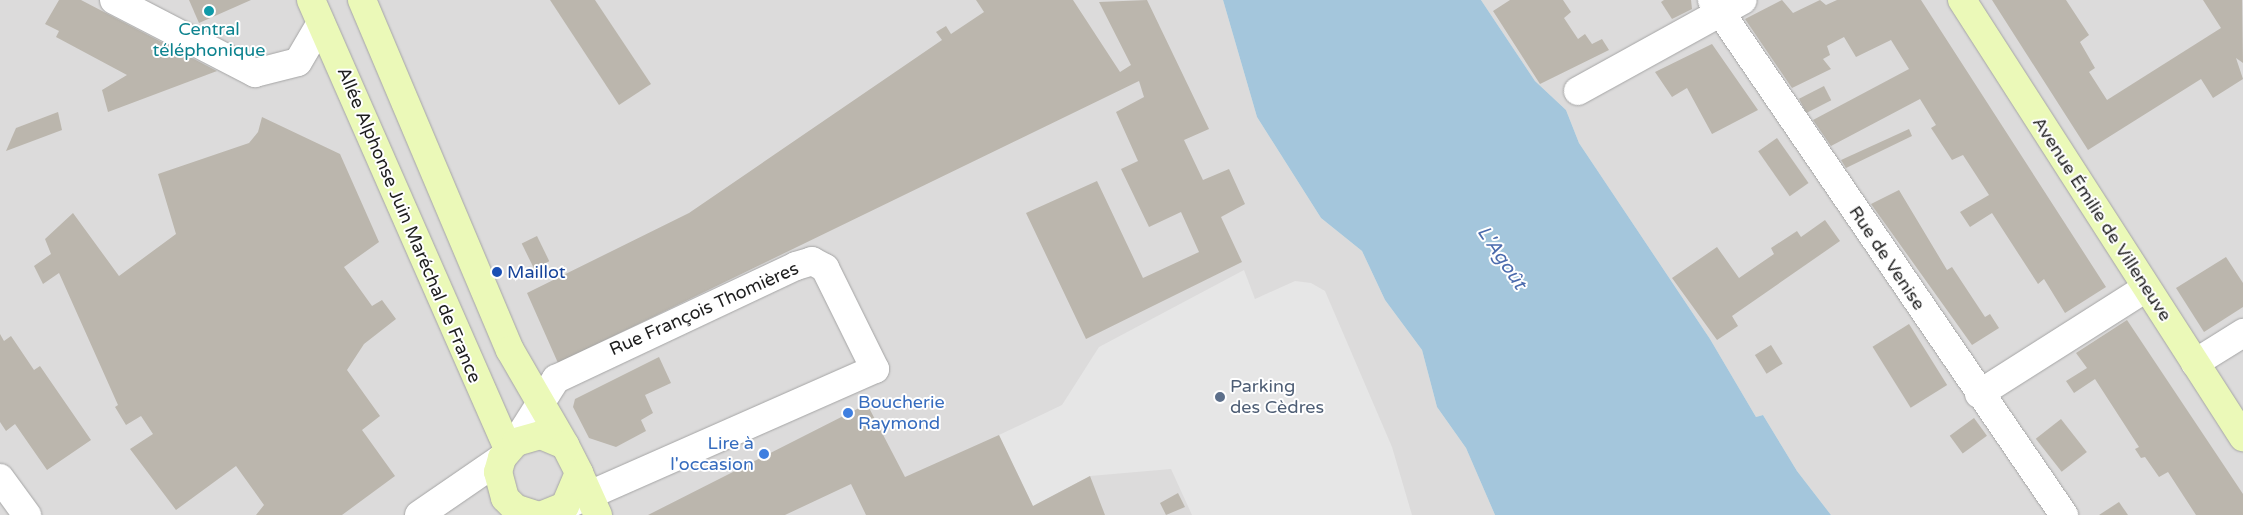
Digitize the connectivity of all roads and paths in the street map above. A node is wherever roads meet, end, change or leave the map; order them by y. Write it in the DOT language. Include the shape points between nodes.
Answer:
graph roads {
  1 [pos="114,0"];
  2 [pos="362,0"];
  3 [pos="1962,0"];
  4 [pos="1725,4"];
  5 [pos="316,11"];
  6 [pos="1578,91"];
  7 [pos="2146,288"];
  8 [pos="2243,333"];
  9 [pos="517,364"];
  10 [pos="2195,364"];
  11 [pos="556,378"];
  12 [pos="1979,394"];
  13 [pos="540,403"];
  14 [pos="2243,438"];
  15 [pos="565,445"];
  16 [pos="509,450"];
  17 [pos="0,478"];
  18 [pos="575,501"];
  19 [pos="27,515"];
  20 [pos="419,515"];
  21 [pos="536,515"];
  22 [pos="2064,515"];
  1 -- 5 [label="street" via="255,73 298,62"];
  2 -- 9 [label="main road"];
  3 -- 7 [label="main road, Avenue Émilie de Villeneuve"];
  4 -- 6 [label="street"];
  4 -- 12 [label="street, Rue de Venise"];
  5 -- 16 [label="main road, Allée Alphonse Juin Maréchal de France"];
  7 -- 10 [label="main road, Avenue Émilie de Villeneuve"];
  7 -- 12 [label="street"];
  8 -- 10 [label="street"];
  9 -- 11 [label="street"];
  9 -- 13 [label="main road"];
  10 -- 14 [label="main road, Avenue Émilie de Villeneuve"];
  11 -- 13 [label="street"];
  11 -- 18 [label="street, Rue François Thomières" via="812,261 825,268 875,369"];
  12 -- 22 [label="street, Rue de Venise"];
  13 -- 15 [label="main road"];
  13 -- 16 [label="street"];
  15 -- 16 [label="main road" via="541,435"];
  15 -- 18 [label="main road"];
  16 -- 20 [label="street"];
  16 -- 21 [label="main road" via="498,472 505,498 515,508"];
  17 -- 19 [label="street"];
}
